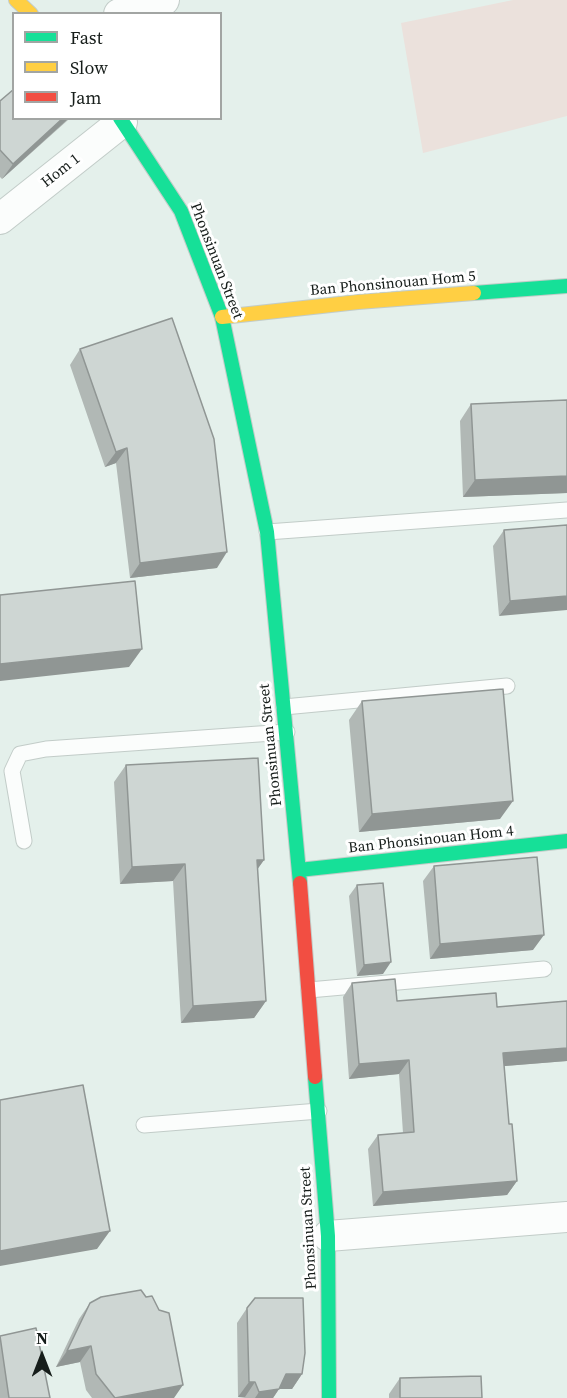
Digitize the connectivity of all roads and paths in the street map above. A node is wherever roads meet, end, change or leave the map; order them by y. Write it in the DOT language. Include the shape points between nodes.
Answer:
graph roads {
  1 [pos="16,0"];
  2 [pos="164,0"];
  3 [pos="29,12"];
  4 [pos="125,12"];
  5 [pos="121,120"];
  6 [pos="0,219"];
  7 [pos="567,286"];
  8 [pos="222,317"];
  9 [pos="567,510"];
  10 [pos="267,532"];
  11 [pos="507,686"];
  12 [pos="284,707"];
  13 [pos="287,732"];
  14 [pos="24,841"];
  15 [pos="567,841"];
  16 [pos="300,870"];
  17 [pos="544,969"];
  18 [pos="309,990"];
  19 [pos="318,1111"];
  20 [pos="144,1125"];
  21 [pos="567,1216"];
  22 [pos="328,1236"];
  23 [pos="326,1396"];
  1 -- 3 [label="street"];
  2 -- 4 [label="street"];
  5 -- 6 [label="street, Hom 1"];
  5 -- 8 [label="street, Phonsinuan Street" via="181,211"];
  7 -- 8 [label="street, Ban Phonsinouan Hom 5"];
  8 -- 10 [label="street, Phonsinuan Street"];
  9 -- 10 [label="lane"];
  10 -- 12 [label="street, Phonsinuan Street"];
  11 -- 12 [label="lane"];
  12 -- 13 [label="street, Phonsinuan Street"];
  13 -- 14 [label="lane" via="20,754 12,771"];
  13 -- 16 [label="street, Phonsinuan Street"];
  15 -- 16 [label="street, Ban Phonsinouan Hom 4"];
  16 -- 18 [label="street, Phonsinuan Street"];
  17 -- 18 [label="lane"];
  18 -- 19 [label="street, Phonsinuan Street"];
  19 -- 20 [label="lane"];
  19 -- 22 [label="street, Phonsinuan Street"];
  21 -- 22 [label="street"];
  22 -- 23 [label="street, Phonsinuan Street"];
}
